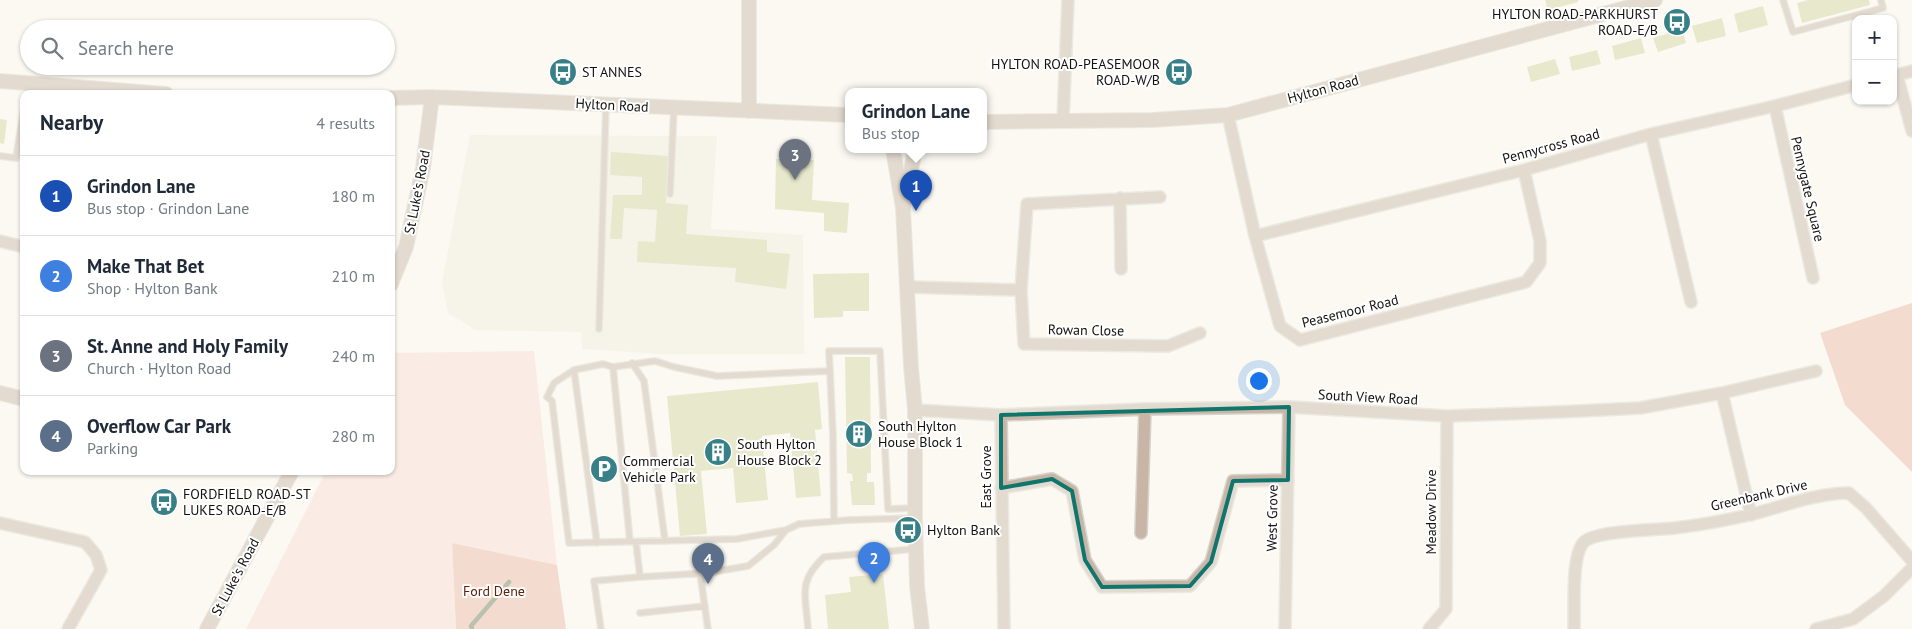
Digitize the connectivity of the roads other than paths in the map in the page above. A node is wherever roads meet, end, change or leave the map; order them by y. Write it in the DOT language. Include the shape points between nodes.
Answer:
graph roads {
  1 [pos="749,0"];
  2 [pos="1068,0"];
  3 [pos="1655,0"];
  4 [pos="1783,0"];
  5 [pos="1881,0"];
  6 [pos="1912,71"];
  7 [pos="1897,75"];
  8 [pos="0,81"];
  9 [pos="1897,82"];
  10 [pos="1852,86"];
  11 [pos="27,89"];
  12 [pos="55,90"];
  13 [pos="432,97"];
  14 [pos="395,98"];
  15 [pos="606,104"];
  16 [pos="1774,106"];
  17 [pos="674,107"];
  18 [pos="749,111"];
  19 [pos="833,114"];
  20 [pos="845,115"];
  21 [pos="1228,115"];
  22 [pos="845,120"];
  23 [pos="1063,121"];
  24 [pos="987,122"];
  25 [pos="1912,131"];
  26 [pos="20,133"];
  27 [pos="1651,134"];
  28 [pos="894,153"];
  29 [pos="914,153"];
  30 [pos="0,156"];
  31 [pos="1524,170"];
  32 [pos="670,194"];
  33 [pos="1160,197"];
  34 [pos="1120,198"];
  35 [pos="903,208"];
  36 [pos="1255,236"];
  37 [pos="0,241"];
  38 [pos="20,246"];
  39 [pos="1121,269"];
  40 [pos="395,274"];
  41 [pos="1813,278"];
  42 [pos="907,287"];
  43 [pos="1021,290"];
  44 [pos="1691,302"];
  45 [pos="599,329"];
  46 [pos="1200,334"];
  47 [pos="632,363"];
  48 [pos="613,367"];
  49 [pos="574,370"];
  50 [pos="830,371"];
  51 [pos="1816,371"];
  52 [pos="0,393"];
  53 [pos="1722,393"];
  54 [pos="20,397"];
  55 [pos="1289,407"];
  56 [pos="1145,409"];
  57 [pos="915,410"];
  58 [pos="1001,415"];
  59 [pos="1447,416"];
  60 [pos="290,475"];
  61 [pos="1288,480"];
  62 [pos="1001,488"];
  63 [pos="915,513"];
  64 [pos="1751,514"];
  65 [pos="834,521"];
  66 [pos="0,523"];
  67 [pos="786,530"];
  68 [pos="1141,533"];
  69 [pos="665,541"];
  70 [pos="633,542"];
  71 [pos="597,543"];
  72 [pos="916,549"];
  73 [pos="1912,561"];
  74 [pos="1912,568"];
  75 [pos="700,573"];
  76 [pos="640,577"];
  77 [pos="705,606"];
  78 [pos="640,613"];
  79 [pos="68,629"];
  80 [pos="207,629"];
  81 [pos="601,629"];
  82 [pos="708,629"];
  83 [pos="808,629"];
  84 [pos="922,629"];
  85 [pos="1004,629"];
  86 [pos="1285,629"];
  87 [pos="1429,629"];
  88 [pos="1574,629"];
  89 [pos="1816,629"];
  1 -- 18 [label="street"];
  2 -- 23 [label="street"];
  3 -- 21 [label="street, Hylton Road"];
  4 -- 5 [label="lane" via="1793,32 1883,8"];
  6 -- 7 [label="street"];
  8 -- 11 [label="street"];
  9 -- 25 [label="street"];
  10 -- 16 [label="street, Pennycross Road"];
  11 -- 12 [label="street"];
  13 -- 14 [label="street, Hylton Road"];
  13 -- 15 [label="street, Hylton Road"];
  13 -- 40 [label="street, St Luke's Road" via="419,185 406,247"];
  15 -- 17 [label="street, Hylton Road"];
  15 -- 45 [label="lane"];
  16 -- 27 [label="street, Pennycross Road"];
  16 -- 41 [label="street, Pennygate Square"];
  17 -- 18 [label="street, Hylton Road"];
  17 -- 32 [label="lane"];
  18 -- 19 [label="street, Hylton Road"];
  19 -- 20 [label="street, Hylton Road"];
  19 -- 22 [label="street, Hylton Road"];
  21 -- 23 [label="street, Hylton Road"];
  21 -- 36 [label="street, Peasemoor Road"];
  23 -- 24 [label="street, Hylton Road"];
  26 -- 30 [label="lane" via="16,158"];
  27 -- 31 [label="street, Pennycross Road"];
  27 -- 44 [label="street"];
  28 -- 35 [label="street"];
  29 -- 35 [label="street"];
  31 -- 36 [label="street, Pennycross Road"];
  31 -- 36 [label="street, Peasemoor Road" via="1540,241 1540,263 1526,282 1300,340 1280,326"];
  33 -- 34 [label="street, Rowan Close"];
  34 -- 39 [label="street"];
  34 -- 43 [label="street, Rowan Close" via="1027,204"];
  35 -- 42 [label="street"];
  37 -- 38 [label="street"];
  42 -- 43 [label="street"];
  42 -- 57 [label="street"];
  43 -- 46 [label="street, Rowan Close" via="1024,344 1168,346"];
  47 -- 48 [label="lane"];
  47 -- 50 [label="lane" via="655,361 718,376"];
  47 -- 69 [label="lane" via="644,381"];
  48 -- 49 [label="lane" via="602,364"];
  48 -- 70 [label="lane"];
  49 -- 71 [label="lane"];
  49 -- 71 [label="lane" via="554,383 547,397 552,401 569,543"];
  50 -- 63 [label="lane" via="829,351 880,351 888,509"];
  50 -- 65 [label="lane"];
  51 -- 53 [label="street, South View Road"];
  52 -- 54 [label="street"];
  53 -- 59 [label="street, South View Road" via="1640,408"];
  53 -- 64 [label="street"];
  55 -- 56 [label="street, South View Road"];
  55 -- 59 [label="street, South View Road"];
  55 -- 61 [label="street, West Grove"];
  56 -- 58 [label="street, South View Road"];
  56 -- 68 [label="street"];
  57 -- 58 [label="street, South View Road"];
  57 -- 63 [label="street"];
  58 -- 62 [label="street, East Grove"];
  59 -- 87 [label="street, Meadow Drive" via="1446,609"];
  60 -- 80 [label="street, St Luke's Road"];
  61 -- 62 [label="street" via="1233,481 1211,562 1190,586 1102,587 1085,560 1072,491 1052,479"];
  61 -- 86 [label="street, West Grove"];
  62 -- 85 [label="street, East Grove"];
  63 -- 65 [label="lane"];
  63 -- 72 [label="street"];
  64 -- 73 [label="street, Greenbank Drive" via="1833,493 1849,493"];
  64 -- 88 [label="street, Greenbank Drive" via="1675,528 1598,535 1584,541 1576,563"];
  65 -- 67 [label="lane" via="799,524"];
  66 -- 79 [label="street" via="84,542 96,555 101,570"];
  67 -- 69 [label="lane" via="737,539"];
  67 -- 75 [label="lane" via="774,545 748,566"];
  69 -- 70 [label="lane"];
  70 -- 71 [label="lane"];
  70 -- 76 [label="lane"];
  72 -- 83 [label="lane" via="824,557 813,567 804,583"];
  72 -- 84 [label="street"];
  74 -- 89 [label="street" via="1884,596 1853,619"];
  75 -- 76 [label="lane"];
  75 -- 77 [label="lane"];
  76 -- 81 [label="lane" via="594,581"];
  77 -- 78 [label="lane"];
  77 -- 82 [label="lane"];
}
